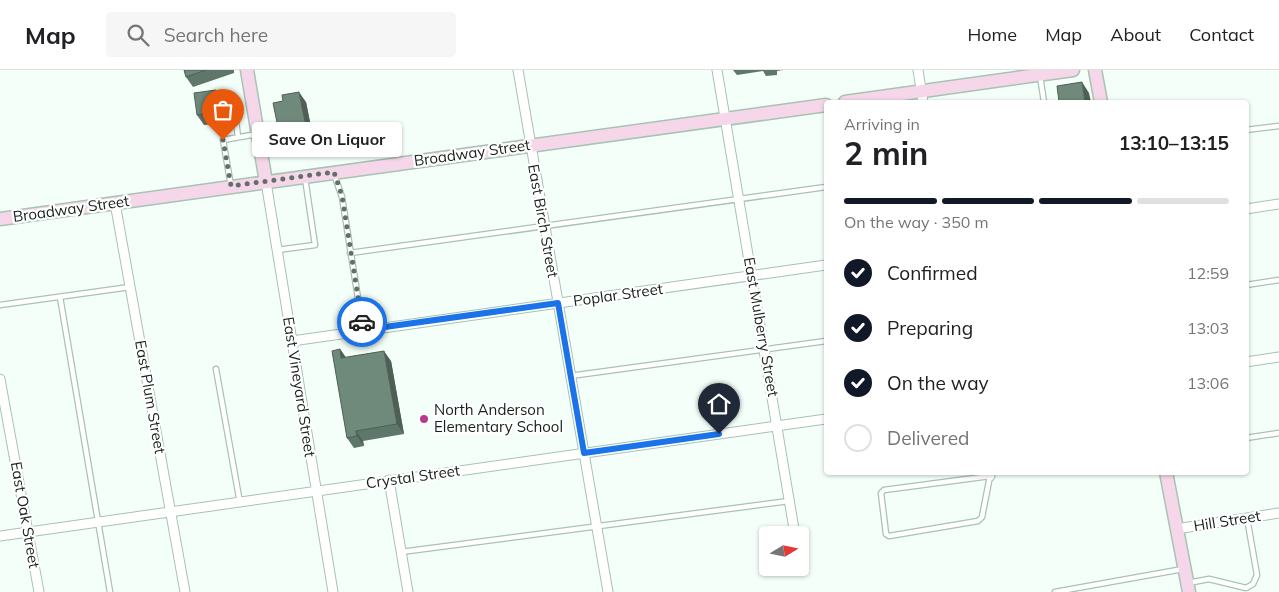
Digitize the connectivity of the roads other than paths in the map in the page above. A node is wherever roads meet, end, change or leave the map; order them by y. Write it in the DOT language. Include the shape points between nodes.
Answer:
graph roads {
  1 [pos="247,70"];
  2 [pos="518,70"];
  3 [pos="717,70"];
  4 [pos="918,70"];
  5 [pos="1072,70"];
  6 [pos="1095,70"];
  7 [pos="1007,75"];
  8 [pos="1040,75"];
  9 [pos="922,97"];
  10 [pos="233,98"];
  11 [pos="876,100"];
  12 [pos="1044,100"];
  13 [pos="1101,100"];
  14 [pos="824,105"];
  15 [pos="726,120"];
  16 [pos="1279,126"];
  17 [pos="1249,130"];
  18 [pos="258,134"];
  19 [pos="238,137"];
  20 [pos="530,145"];
  21 [pos="334,172"];
  22 [pos="305,177"];
  23 [pos="266,182"];
  24 [pos="231,186"];
  25 [pos="824,187"];
  26 [pos="739,198"];
  27 [pos="115,202"];
  28 [pos="1279,204"];
  29 [pos="1249,209"];
  30 [pos="0,218"];
  31 [pos="544,224"];
  32 [pos="277,250"];
  33 [pos="350,253"];
  34 [pos="824,265"];
  35 [pos="752,276"];
  36 [pos="1279,280"];
  37 [pos="1249,285"];
  38 [pos="130,287"];
  39 [pos="60,298"];
  40 [pos="558,303"];
  41 [pos="0,305"];
  42 [pos="363,330"];
  43 [pos="292,341"];
  44 [pos="824,342"];
  45 [pos="764,350"];
  46 [pos="1279,358"];
  47 [pos="1249,362"];
  48 [pos="216,369"];
  49 [pos="570,376"];
  50 [pos="0,379"];
  51 [pos="824,419"];
  52 [pos="777,426"];
  53 [pos="1279,433"];
  54 [pos="1249,438"];
  55 [pos="584,453"];
  56 [pos="983,475"];
  57 [pos="990,475"];
  58 [pos="1167,475"];
  59 [pos="389,480"];
  60 [pos="316,491"];
  61 [pos="790,500"];
  62 [pos="240,503"];
  63 [pos="171,513"];
  64 [pos="1279,513"];
  65 [pos="1247,518"];
  66 [pos="98,523"];
  67 [pos="794,526"];
  68 [pos="596,527"];
  69 [pos="1176,529"];
  70 [pos="28,532"];
  71 [pos="0,536"];
  72 [pos="401,552"];
  73 [pos="1184,569"];
  74 [pos="1188,588"];
  75 [pos="39,592"];
  76 [pos="110,592"];
  77 [pos="185,592"];
  78 [pos="333,592"];
  79 [pos="408,592"];
  80 [pos="608,592"];
  81 [pos="1055,592"];
  1 -- 18 [label="main road"];
  2 -- 20 [label="street, East Birch Street"];
  3 -- 15 [label="street, East Mulberry Street"];
  4 -- 9 [label="street"];
  5 -- 8 [label="main road"];
  6 -- 13 [label="main road"];
  7 -- 8 [label="main road"];
  7 -- 9 [label="main road"];
  8 -- 12 [label="lane"];
  9 -- 11 [label="main road"];
  10 -- 19 [label="lane"];
  14 -- 15 [label="main road, Broadway Street"];
  15 -- 20 [label="main road, Broadway Street"];
  15 -- 26 [label="street, East Mulberry Street"];
  16 -- 17 [label="lane"];
  18 -- 19 [label="lane"];
  18 -- 23 [label="main road"];
  19 -- 24 [label="lane" via="223,140"];
  20 -- 21 [label="main road, Broadway Street"];
  20 -- 31 [label="street, East Birch Street"];
  21 -- 22 [label="main road, Broadway Street"];
  21 -- 33 [label="lane" via="342,196"];
  22 -- 23 [label="main road, Broadway Street"];
  22 -- 32 [label="lane" via="315,245"];
  23 -- 24 [label="main road, Broadway Street"];
  23 -- 32 [label="street, East Vineyard Street"];
  24 -- 27 [label="main road, Broadway Street"];
  25 -- 26 [label="lane"];
  26 -- 31 [label="lane"];
  26 -- 35 [label="street, East Mulberry Street"];
  27 -- 30 [label="main road, Broadway Street"];
  27 -- 38 [label="street, East Plum Street"];
  28 -- 29 [label="street"];
  31 -- 33 [label="lane"];
  31 -- 40 [label="street, East Birch Street"];
  32 -- 43 [label="street, East Vineyard Street"];
  33 -- 42 [label="lane"];
  34 -- 35 [label="street, Poplar Street"];
  35 -- 40 [label="street, Poplar Street"];
  35 -- 45 [label="street, East Mulberry Street"];
  36 -- 37 [label="lane"];
  38 -- 39 [label="lane"];
  38 -- 63 [label="street, East Plum Street"];
  39 -- 41 [label="lane"];
  39 -- 66 [label="lane"];
  40 -- 42 [label="street, Poplar Street"];
  40 -- 49 [label="street, East Birch Street"];
  42 -- 43 [label="street, Poplar Street"];
  43 -- 60 [label="street, East Vineyard Street"];
  44 -- 45 [label="lane"];
  45 -- 49 [label="lane"];
  45 -- 52 [label="street, East Mulberry Street"];
  46 -- 47 [label="street"];
  48 -- 62 [label="lane"];
  49 -- 55 [label="street, East Birch Street"];
  50 -- 70 [label="street, East Oak Street"];
  51 -- 52 [label="street, Crystal Street"];
  52 -- 55 [label="street, Crystal Street"];
  52 -- 61 [label="street, East Mulberry Street"];
  53 -- 54 [label="lane"];
  55 -- 59 [label="street, Crystal Street"];
  55 -- 68 [label="street, East Birch Street"];
  56 -- 57 [label="lane" via="884,490 881,493 886,534 978,521 982,517"];
  58 -- 69 [label="main road"];
  59 -- 60 [label="street, Crystal Street"];
  59 -- 72 [label="street"];
  60 -- 62 [label="street, Crystal Street"];
  60 -- 78 [label="street, East Vineyard Street"];
  61 -- 67 [label="street, East Mulberry Street"];
  61 -- 68 [label="lane"];
  62 -- 63 [label="street, Crystal Street"];
  63 -- 66 [label="street, Crystal Street"];
  63 -- 77 [label="street, East Plum Street"];
  64 -- 65 [label="street, Hill Street"];
  65 -- 69 [label="street, Hill Street"];
  65 -- 74 [label="lane" via="1257,575 1253,584 1246,588 1209,579"];
  66 -- 70 [label="street, Crystal Street"];
  66 -- 76 [label="lane"];
  68 -- 72 [label="lane"];
  68 -- 80 [label="street, East Birch Street"];
  69 -- 73 [label="main road"];
  70 -- 71 [label="street, Crystal Street"];
  70 -- 75 [label="street, East Oak Street"];
  72 -- 79 [label="street"];
  73 -- 74 [label="main road"];
  73 -- 81 [label="lane"];
}
